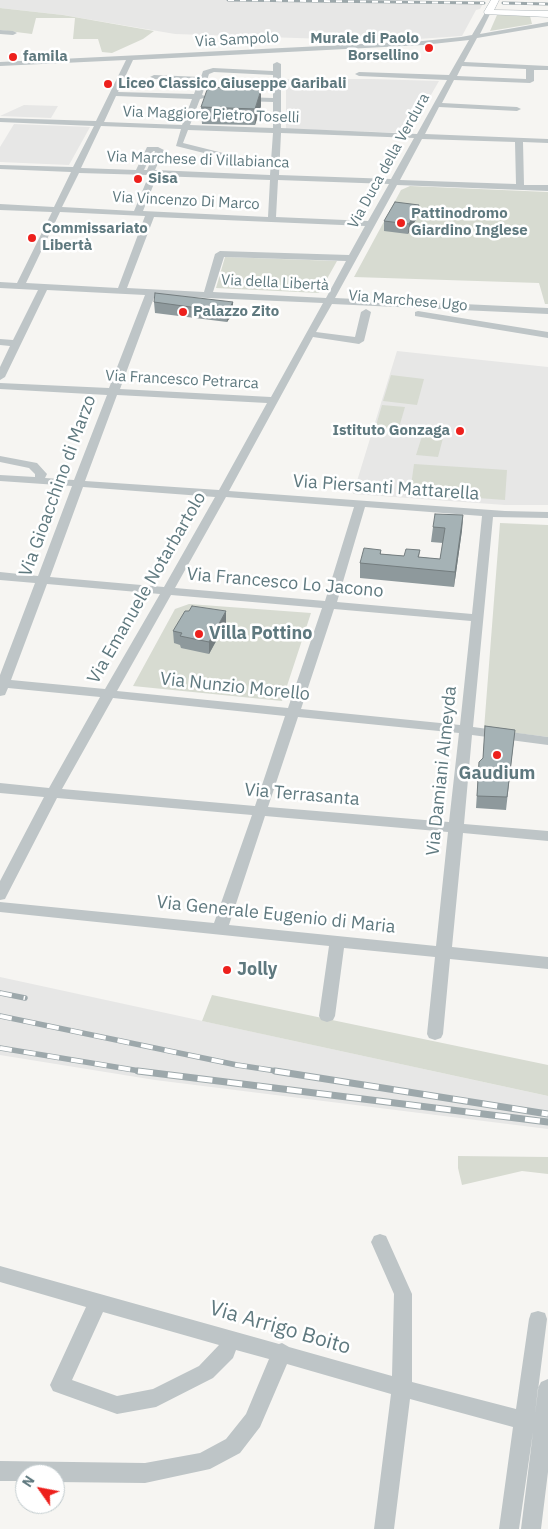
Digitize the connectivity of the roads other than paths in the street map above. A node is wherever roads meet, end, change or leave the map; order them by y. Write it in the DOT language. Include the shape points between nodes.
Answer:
graph roads {
  1 [pos="495,0"];
  2 [pos="488,12"];
  3 [pos="548,14"];
  4 [pos="548,24"];
  5 [pos="548,31"];
  6 [pos="0,32"];
  7 [pos="13,34"];
  8 [pos="474,39"];
  9 [pos="276,52"];
  10 [pos="130,59"];
  11 [pos="0,64"];
  12 [pos="460,64"];
  13 [pos="530,67"];
  14 [pos="548,68"];
  15 [pos="277,72"];
  16 [pos="359,74"];
  17 [pos="154,77"];
  18 [pos="203,79"];
  19 [pos="452,79"];
  20 [pos="113,94"];
  21 [pos="195,97"];
  22 [pos="214,98"];
  23 [pos="232,98"];
  24 [pos="277,100"];
  25 [pos="437,105"];
  26 [pos="516,109"];
  27 [pos="0,120"];
  28 [pos="98,124"];
  29 [pos="185,128"];
  30 [pos="277,131"];
  31 [pos="420,137"];
  32 [pos="519,140"];
  33 [pos="548,142"];
  34 [pos="224,156"];
  35 [pos="0,167"];
  36 [pos="76,170"];
  37 [pos="139,172"];
  38 [pos="152,173"];
  39 [pos="274,178"];
  40 [pos="394,183"];
  41 [pos="520,187"];
  42 [pos="548,188"];
  43 [pos="0,207"];
  44 [pos="58,209"];
  45 [pos="138,212"];
  46 [pos="151,213"];
  47 [pos="272,218"];
  48 [pos="371,224"];
  49 [pos="352,258"];
  50 [pos="0,285"];
  51 [pos="20,286"];
  52 [pos="44,288"];
  53 [pos="121,291"];
  54 [pos="150,292"];
  55 [pos="208,295"];
  56 [pos="326,305"];
  57 [pos="548,311"];
  58 [pos="366,312"];
  59 [pos="310,334"];
  60 [pos="548,335"];
  61 [pos="0,342"];
  62 [pos="16,343"];
  63 [pos="0,377"];
  64 [pos="0,386"];
  65 [pos="113,392"];
  66 [pos="274,400"];
  67 [pos="0,459"];
  68 [pos="0,478"];
  69 [pos="39,481"];
  70 [pos="79,483"];
  71 [pos="222,493"];
  72 [pos="361,503"];
  73 [pos="488,513"];
  74 [pos="548,515"];
  75 [pos="0,576"];
  76 [pos="43,580"];
  77 [pos="168,590"];
  78 [pos="330,604"];
  79 [pos="477,618"];
  80 [pos="1,687"];
  81 [pos="108,694"];
  82 [pos="294,712"];
  83 [pos="467,730"];
  84 [pos="548,741"];
  85 [pos="0,788"];
  86 [pos="53,792"];
  87 [pos="260,810"];
  88 [pos="456,827"];
  89 [pos="548,836"];
  90 [pos="2,886"];
  91 [pos="0,907"];
  92 [pos="220,929"];
  93 [pos="337,941"];
  94 [pos="444,952"];
  95 [pos="548,963"];
  96 [pos="327,1016"];
  97 [pos="435,1034"];
  98 [pos="380,1242"];
  99 [pos="0,1274"];
  100 [pos="98,1302"];
  101 [pos="538,1319"];
  102 [pos="231,1338"];
  103 [pos="282,1352"];
  104 [pos="402,1388"];
  105 [pos="548,1388"];
  106 [pos="538,1424"];
  107 [pos="0,1471"];
  108 [pos="384,1529"];
  109 [pos="509,1529"];
  110 [pos="531,1529"];
  1 -- 2 [label="main road"];
  2 -- 3 [label="main road"];
  2 -- 8 [label="street"];
  4 -- 8 [label="street"];
  5 -- 8 [label="street, Via Sampolo"];
  6 -- 7 [label="street"];
  8 -- 9 [label="street, Via Sampolo"];
  8 -- 12 [label="street, Via Duca della Verdura"];
  9 -- 10 [label="street, Via Sampolo"];
  9 -- 15 [label="street"];
  10 -- 11 [label="street, Via Sampolo"];
  10 -- 20 [label="street"];
  12 -- 13 [label="street"];
  12 -- 19 [label="street, Via Duca della Verdura"];
  13 -- 14 [label="street"];
  13 -- 19 [label="street" via="530,81"];
  15 -- 18 [label="street" via="214,70 206,72"];
  15 -- 24 [label="street"];
  16 -- 19 [label="street"];
  17 -- 18 [label="street"];
  18 -- 21 [label="street"];
  19 -- 25 [label="street, Via Duca della Verdura"];
  20 -- 21 [label="street"];
  20 -- 28 [label="street"];
  21 -- 22 [label="street"];
  21 -- 29 [label="street"];
  23 -- 24 [label="street"];
  24 -- 30 [label="street"];
  25 -- 26 [label="street"];
  25 -- 31 [label="street, Via Duca della Verdura"];
  27 -- 28 [label="street, Via Maggiore Pietro Toselli"];
  28 -- 29 [label="street, Via Maggiore Pietro Toselli"];
  28 -- 36 [label="street"];
  29 -- 30 [label="street, Via Maggiore Pietro Toselli"];
  29 -- 34 [label="street" via="178,144"];
  30 -- 31 [label="street, Via Maggiore Pietro Toselli"];
  30 -- 39 [label="street"];
  31 -- 32 [label="street, Via Maggiore Pietro Toselli"];
  31 -- 40 [label="street, Via Duca della Verdura"];
  32 -- 33 [label="street, Via Maggiore Pietro Toselli"];
  32 -- 41 [label="street"];
  35 -- 36 [label="street, Via Marchese di Villabianca"];
  36 -- 37 [label="street, Via Marchese di Villabianca"];
  36 -- 38 [label="street, Via Marchese di Villabianca"];
  36 -- 44 [label="street"];
  37 -- 38 [label="street, Via Marchese di Villabianca"];
  37 -- 38 [label="street" via="150,149 158,149"];
  38 -- 39 [label="street, Via Marchese di Villabianca"];
  38 -- 45 [label="street"];
  39 -- 40 [label="street, Via Marchese di Villabianca"];
  39 -- 47 [label="street"];
  40 -- 41 [label="street, Via Marchese di Villabianca"];
  40 -- 48 [label="street, Via Duca della Verdura"];
  41 -- 42 [label="street, Via Marchese di Villabianca"];
  43 -- 44 [label="street, Via Vincenzo Di Marco"];
  44 -- 45 [label="street, Via Vincenzo Di Marco"];
  44 -- 51 [label="street"];
  45 -- 46 [label="street, Via Vincenzo Di Marco"];
  46 -- 47 [label="street, Via Vincenzo Di Marco"];
  46 -- 53 [label="street"];
  47 -- 48 [label="street, Via Vincenzo Di Marco"];
  48 -- 49 [label="street, Via Duca della Verdura"];
  49 -- 55 [label="street" via="220,254"];
  49 -- 56 [label="street, Via Duca della Verdura"];
  50 -- 51 [label="street, Via della Libertà"];
  51 -- 52 [label="street, Via della Libertà"];
  52 -- 53 [label="street, Via della Libertà"];
  52 -- 62 [label="street"];
  53 -- 54 [label="street, Via della Libertà"];
  54 -- 55 [label="street, Via della Libertà"];
  54 -- 65 [label="street, Via Gioacchino di Marzo"];
  55 -- 56 [label="street, Via della Libertà"];
  56 -- 57 [label="street, Via della Libertà"];
  56 -- 58 [label="street, Via Marchese Ugo"];
  56 -- 59 [label="street, Via Emanuele Notarbartolo"];
  58 -- 59 [label="street" via="359,341"];
  58 -- 60 [label="street, Via Marchese Ugo" via="430,315"];
  59 -- 66 [label="street, Via Emanuele Notarbartolo"];
  61 -- 62 [label="street"];
  62 -- 63 [label="street"];
  64 -- 65 [label="street, Via Francesco Petrarca"];
  65 -- 66 [label="street, Via Francesco Petrarca"];
  65 -- 70 [label="street, Via Gioacchino di Marzo"];
  66 -- 71 [label="street, Via Emanuele Notarbartolo"];
  67 -- 69 [label="street" via="33,465 41,474"];
  68 -- 69 [label="street, Via Piersanti Mattarella"];
  69 -- 70 [label="street, Via Piersanti Mattarella"];
  70 -- 71 [label="street, Via Piersanti Mattarella"];
  70 -- 76 [label="street, Via Gioacchino di Marzo"];
  71 -- 72 [label="street, Via Piersanti Mattarella"];
  71 -- 77 [label="street, Via Emanuele Notarbartolo"];
  72 -- 73 [label="street, Via Piersanti Mattarella"];
  72 -- 78 [label="street"];
  73 -- 74 [label="street, Via Piersanti Mattarella"];
  73 -- 79 [label="street, Via Damiani Almeyda"];
  75 -- 76 [label="street, Via Francesco Lo Jacono"];
  76 -- 77 [label="street, Via Francesco Lo Jacono"];
  76 -- 80 [label="street, Via Gioacchino di Marzo"];
  77 -- 78 [label="street, Via Francesco Lo Jacono"];
  77 -- 81 [label="street, Via Emanuele Notarbartolo"];
  78 -- 79 [label="street, Via Francesco Lo Jacono"];
  78 -- 82 [label="street"];
  79 -- 83 [label="street, Via Damiani Almeyda"];
  80 -- 81 [label="street, Via Nunzio Morello"];
  81 -- 82 [label="street, Via Nunzio Morello"];
  81 -- 86 [label="street, Via Emanuele Notarbartolo"];
  82 -- 83 [label="street, Via Nunzio Morello"];
  82 -- 87 [label="street"];
  83 -- 84 [label="street, Via Nunzio Morello"];
  83 -- 88 [label="street, Via Damiani Almeyda"];
  85 -- 86 [label="street, Via Terrasanta"];
  86 -- 87 [label="street, Via Terrasanta"];
  86 -- 90 [label="street, Via Emanuele Notarbartolo"];
  87 -- 88 [label="street, Via Terrasanta"];
  87 -- 92 [label="street"];
  88 -- 89 [label="street, Via Terrasanta"];
  88 -- 94 [label="street, Via Damiani Almeyda"];
  91 -- 92 [label="street, Via Generale Eugenio di Maria"];
  92 -- 93 [label="street, Via Generale Eugenio di Maria"];
  93 -- 94 [label="street, Via Generale Eugenio di Maria"];
  93 -- 96 [label="street"];
  94 -- 95 [label="street, Via Generale Eugenio di Maria"];
  94 -- 97 [label="street, Via Damiani Almeyda"];
  98 -- 104 [label="street" via="403,1294"];
  99 -- 100 [label="street, Via Arrigo Boito"];
  100 -- 102 [label="street, Via Arrigo Boito"];
  100 -- 102 [label="street" via="60,1386 117,1404 156,1398 206,1372 226,1352"];
  101 -- 106 [label="street"];
  102 -- 103 [label="street, Via Arrigo Boito"];
  103 -- 104 [label="street, Via Arrigo Boito"];
  103 -- 107 [label="street" via="253,1420 233,1446 203,1462 145,1473"];
  104 -- 106 [label="street, Via Arrigo Boito"];
  104 -- 108 [label="street"];
  105 -- 106 [label="street"];
  106 -- 109 [label="street"];
  106 -- 110 [label="street"];
}
